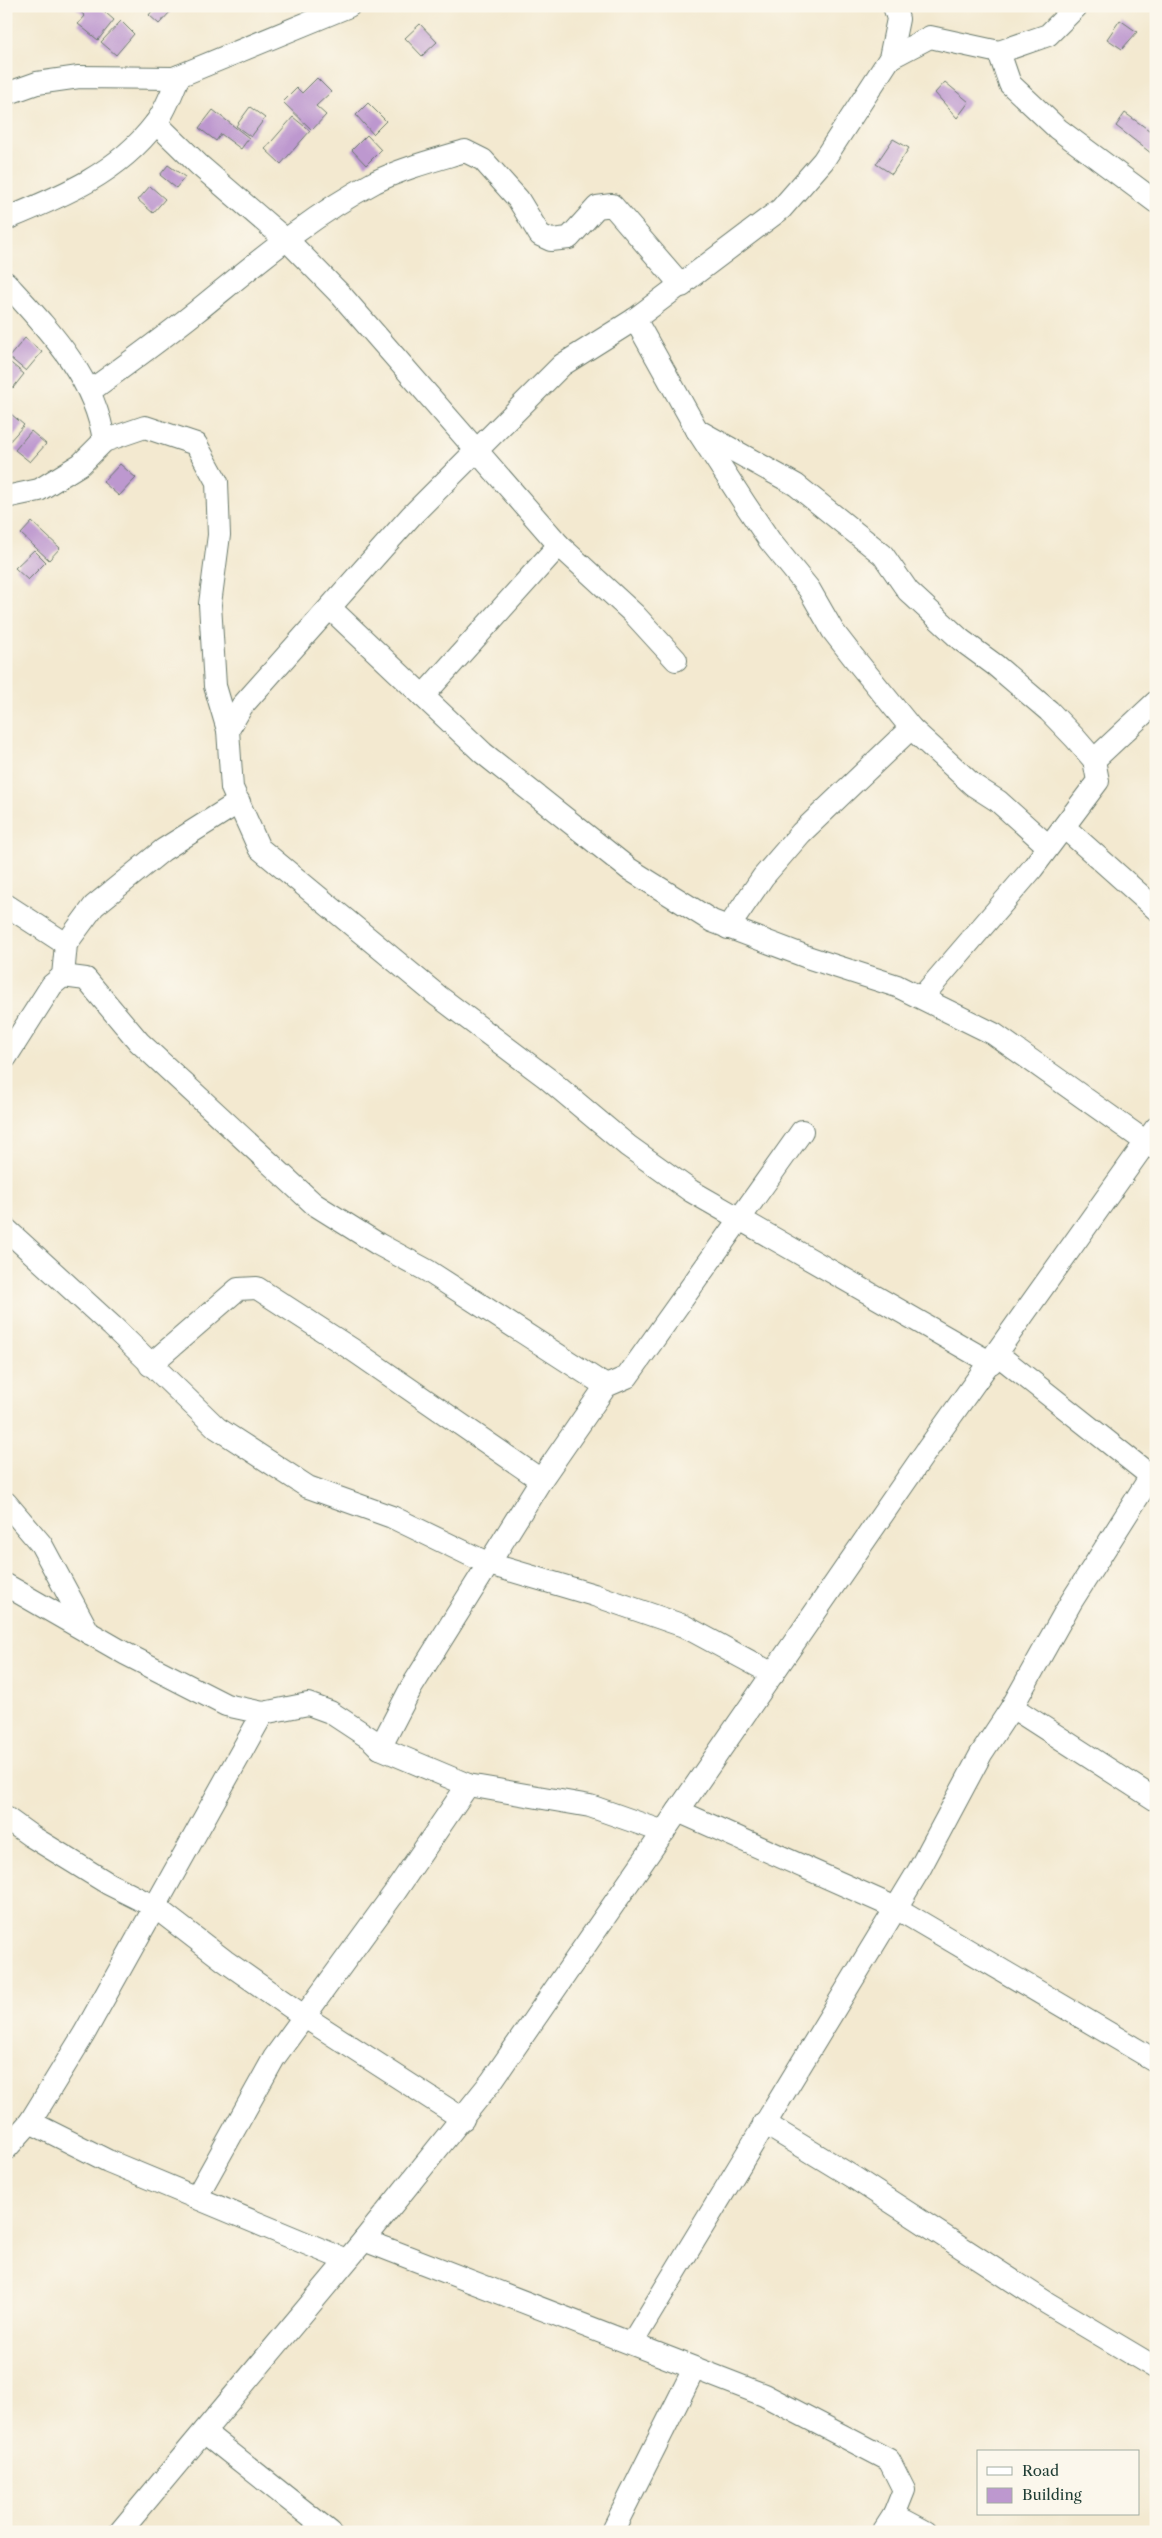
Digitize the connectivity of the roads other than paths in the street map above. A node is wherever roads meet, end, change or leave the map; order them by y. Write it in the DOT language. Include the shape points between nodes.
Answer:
graph roads {
  1 [pos="349,6"];
  2 [pos="894,6"];
  3 [pos="1078,6"];
  4 [pos="999,52"];
  5 [pos="890,58"];
  6 [pos="179,76"];
  7 [pos="6,94"];
  8 [pos="156,123"];
  9 [pos="1156,202"];
  10 [pos="6,219"];
  11 [pos="285,239"];
  12 [pos="6,282"];
  13 [pos="682,286"];
  14 [pos="635,319"];
  15 [pos="90,391"];
  16 [pos="697,430"];
  17 [pos="104,442"];
  18 [pos="476,451"];
  19 [pos="6,497"];
  20 [pos="558,545"];
  21 [pos="330,608"];
  22 [pos="676,660"];
  23 [pos="423,696"];
  24 [pos="1156,702"];
  25 [pos="911,728"];
  26 [pos="228,730"];
  27 [pos="1094,760"];
  28 [pos="239,802"];
  29 [pos="1064,827"];
  30 [pos="1048,846"];
  31 [pos="6,905"];
  32 [pos="1156,909"];
  33 [pos="728,928"];
  34 [pos="66,944"];
  35 [pos="63,976"];
  36 [pos="922,997"];
  37 [pos="6,1057"];
  38 [pos="802,1132"];
  39 [pos="1152,1139"];
  40 [pos="739,1220"];
  41 [pos="6,1230"];
  42 [pos="994,1358"];
  43 [pos="150,1364"];
  44 [pos="606,1386"];
  45 [pos="1153,1478"];
  46 [pos="541,1480"];
  47 [pos="6,1503"];
  48 [pos="490,1564"];
  49 [pos="6,1585"];
  50 [pos="90,1633"];
  51 [pos="773,1674"];
  52 [pos="1012,1707"];
  53 [pos="263,1713"];
  54 [pos="380,1748"];
  55 [pos="468,1784"];
  56 [pos="1156,1800"];
  57 [pos="678,1811"];
  58 [pos="6,1818"];
  59 [pos="664,1832"];
  60 [pos="155,1907"];
  61 [pos="896,1908"];
  62 [pos="305,2017"];
  63 [pos="1156,2061"];
  64 [pos="463,2119"];
  65 [pos="30,2122"];
  66 [pos="764,2123"];
  67 [pos="6,2149"];
  68 [pos="196,2198"];
  69 [pos="364,2240"];
  70 [pos="346,2260"];
  71 [pos="632,2343"];
  72 [pos="1156,2368"];
  73 [pos="694,2369"];
  74 [pos="204,2432"];
  75 [pos="888,2523"];
  76 [pos="120,2532"];
  77 [pos="330,2532"];
  78 [pos="612,2532"];
  79 [pos="926,2532"];
  1 -- 6 [label="street"];
  2 -- 5 [label="street" via="898,20"];
  3 -- 4 [label="street" via="1048,35"];
  4 -- 5 [label="street" via="930,37"];
  4 -- 9 [label="street" via="1010,84 1058,129"];
  5 -- 13 [label="street" via="823,161 781,209"];
  6 -- 7 [label="street" via="79,77 37,83"];
  6 -- 8 [label="street"];
  8 -- 10 [label="street" via="120,161 74,191"];
  8 -- 11 [label="street"];
  11 -- 13 [label="street" via="376,182 464,151 484,160 518,199 540,235 551,240 569,238 597,207 612,205"];
  11 -- 15 [label="street" via="196,312"];
  11 -- 18 [label="street" via="341,295"];
  12 -- 15 [label="street" via="54,336"];
  13 -- 14 [label="street"];
  14 -- 16 [label="street"];
  14 -- 18 [label="street" via="562,365"];
  15 -- 17 [label="street" via="100,417"];
  16 -- 25 [label="street" via="770,541 809,590 833,630"];
  16 -- 27 [label="street" via="796,484 883,555 908,591 961,640 1049,711"];
  17 -- 19 [label="street" via="81,464 39,490"];
  17 -- 26 [label="street" via="145,427 196,444 217,482 219,536 210,604 215,686"];
  18 -- 20 [label="street"];
  18 -- 21 [label="street" via="411,516"];
  20 -- 22 [label="street" via="634,614"];
  20 -- 23 [label="street"];
  21 -- 23 [label="street"];
  21 -- 26 [label="street" via="242,706"];
  23 -- 33 [label="street" via="483,753 629,869 712,922"];
  24 -- 27 [label="street"];
  25 -- 30 [label="street" via="973,785 998,801"];
  25 -- 33 [label="street" via="801,833 763,877"];
  26 -- 28 [label="street" via="232,788"];
  27 -- 29 [label="street" via="1098,781"];
  28 -- 34 [label="street" via="162,850 94,906"];
  28 -- 40 [label="street" via="259,848 334,912 438,996 548,1078 628,1146"];
  29 -- 30 [label="street"];
  29 -- 32 [label="street"];
  30 -- 36 [label="street"];
  31 -- 34 [label="street"];
  33 -- 36 [label="street"];
  34 -- 35 [label="street"];
  35 -- 37 [label="street" via="52,985"];
  35 -- 44 [label="street" via="86,979 139,1042 314,1204 428,1271"];
  36 -- 39 [label="street" via="994,1034"];
  38 -- 40 [label="street"];
  39 -- 42 [label="street"];
  40 -- 42 [label="street"];
  40 -- 44 [label="street" via="627,1377"];
  41 -- 43 [label="street"];
  42 -- 45 [label="street"];
  42 -- 51 [label="street"];
  43 -- 46 [label="street" via="238,1289 257,1288"];
  43 -- 48 [label="street" via="217,1428 308,1487 392,1517"];
  44 -- 46 [label="street"];
  45 -- 52 [label="street" via="1071,1602"];
  46 -- 48 [label="street"];
  47 -- 50 [label="street" via="41,1544"];
  48 -- 51 [label="street" via="684,1626"];
  48 -- 54 [label="street" via="411,1688"];
  49 -- 50 [label="street"];
  50 -- 53 [label="street" via="226,1705"];
  51 -- 57 [label="street"];
  52 -- 56 [label="street"];
  52 -- 61 [label="street" via="981,1754"];
  53 -- 54 [label="street" via="308,1704 330,1712"];
  53 -- 60 [label="street"];
  54 -- 55 [label="street"];
  55 -- 59 [label="street" via="590,1806"];
  55 -- 62 [label="street"];
  57 -- 59 [label="street"];
  57 -- 61 [label="street"];
  58 -- 60 [label="street" via="109,1884"];
  59 -- 64 [label="street"];
  60 -- 62 [label="street"];
  60 -- 65 [label="street"];
  61 -- 63 [label="street"];
  61 -- 66 [label="street"];
  62 -- 64 [label="street"];
  62 -- 68 [label="street" via="274,2058"];
  64 -- 69 [label="street"];
  65 -- 67 [label="street"];
  65 -- 68 [label="street" via="108,2161"];
  66 -- 71 [label="street"];
  66 -- 72 [label="street" via="1047,2303"];
  68 -- 70 [label="street"];
  69 -- 70 [label="street"];
  69 -- 71 [label="street"];
  70 -- 74 [label="street"];
  71 -- 73 [label="street"];
  73 -- 75 [label="street" via="764,2395 888,2460 904,2490"];
  73 -- 78 [label="street"];
  74 -- 76 [label="street"];
  74 -- 77 [label="street"];
  75 -- 79 [label="street"];
}
